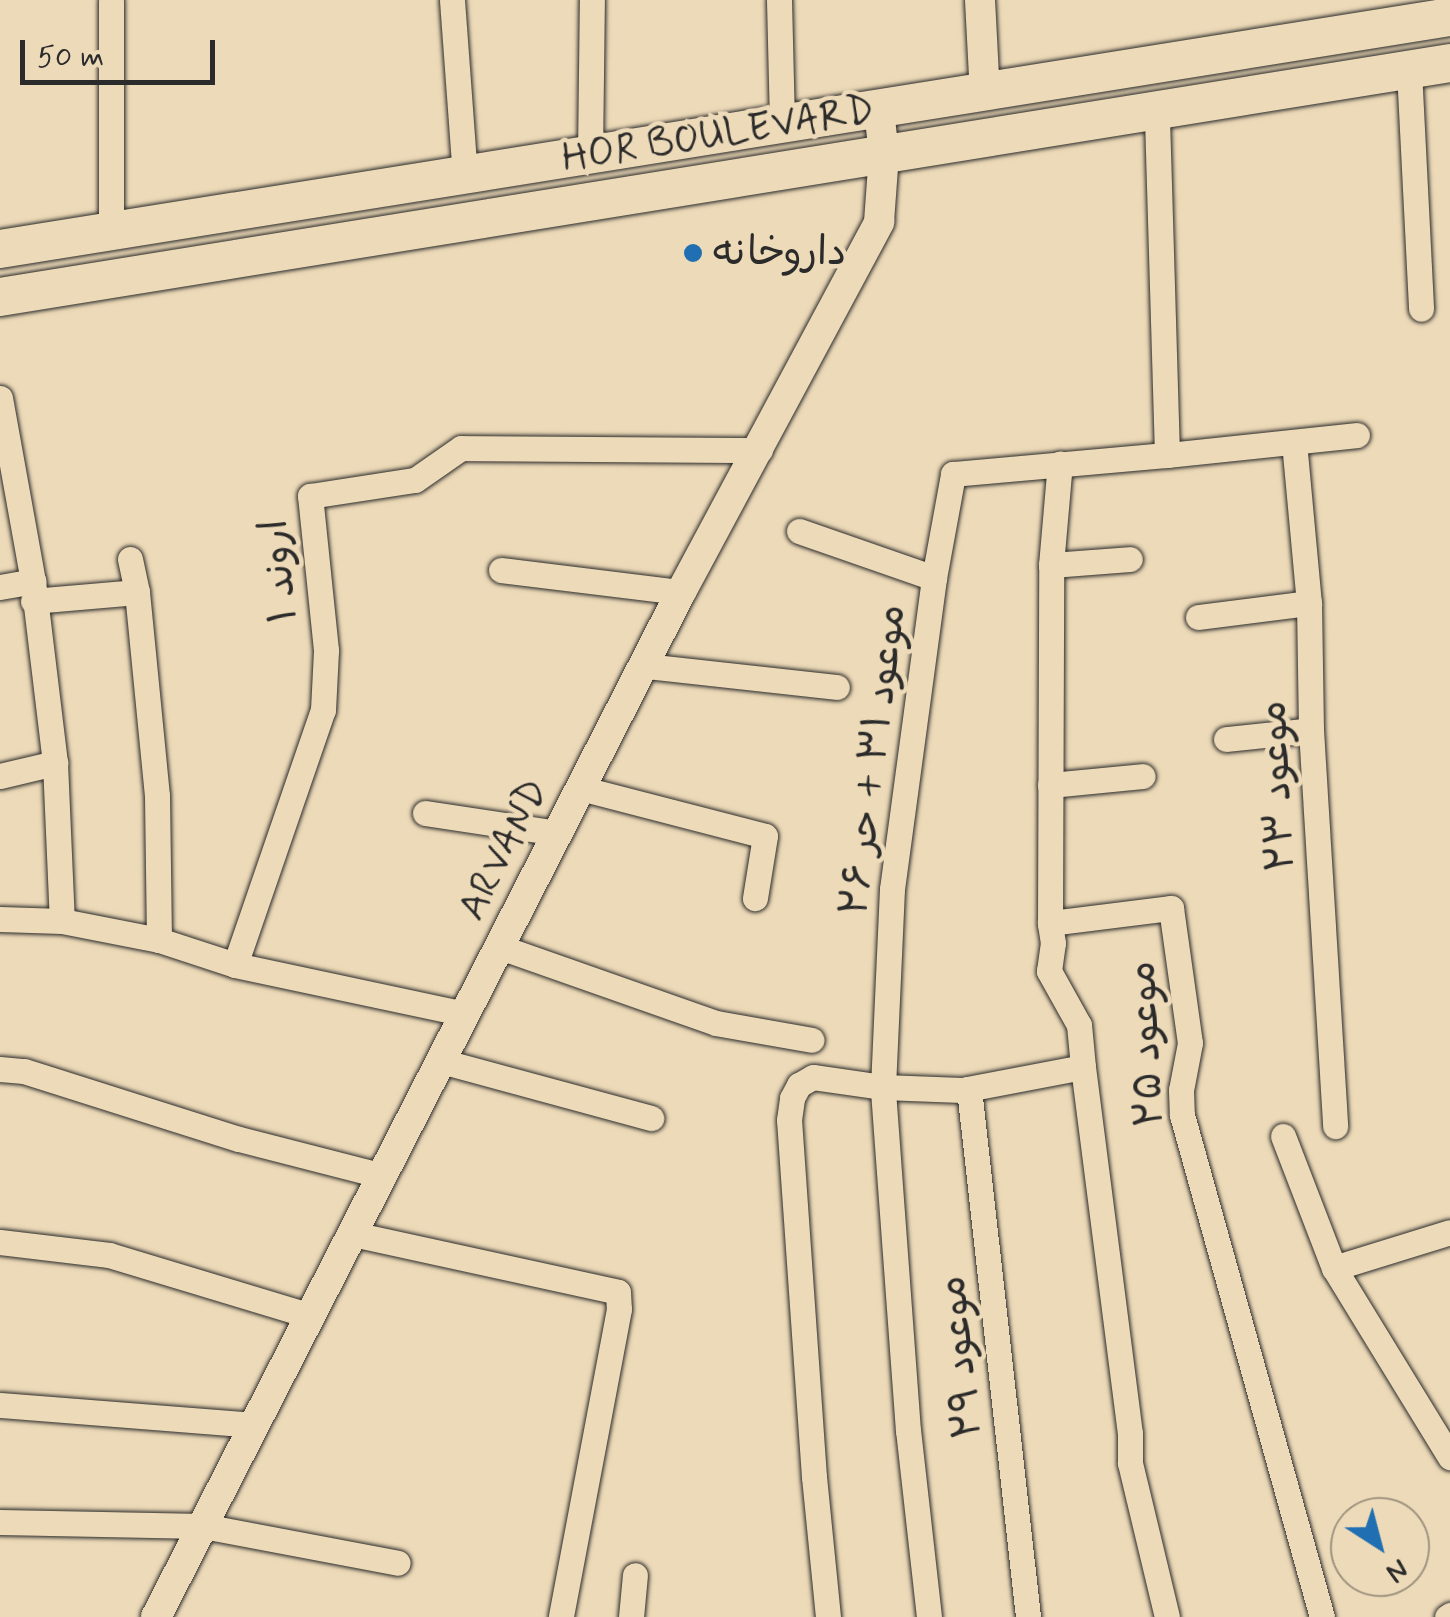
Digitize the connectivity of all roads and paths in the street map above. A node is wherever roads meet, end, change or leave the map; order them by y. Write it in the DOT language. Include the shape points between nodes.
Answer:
graph roads {
  1 [pos="452,0"];
  2 [pos="592,0"];
  3 [pos="779,0"];
  4 [pos="980,0"];
  5 [pos="111,1"];
  6 [pos="1450,17"];
  7 [pos="1450,63"];
  8 [pos="1409,70"];
  9 [pos="984,94"];
  10 [pos="1157,108"];
  11 [pos="879,111"];
  12 [pos="782,126"];
  13 [pos="884,154"];
  14 [pos="590,155"];
  15 [pos="465,175"];
  16 [pos="111,232"];
  17 [pos="0,250"];
  18 [pos="0,297"];
  19 [pos="1421,309"];
  20 [pos="0,398"];
  21 [pos="1357,435"];
  22 [pos="1294,442"];
  23 [pos="760,450"];
  24 [pos="1167,455"];
  25 [pos="1060,462"];
  26 [pos="799,531"];
  27 [pos="130,559"];
  28 [pos="1130,559"];
  29 [pos="1051,566"];
  30 [pos="501,570"];
  31 [pos="934,578"];
  32 [pos="0,588"];
  33 [pos="33,591"];
  34 [pos="137,592"];
  35 [pos="681,592"];
  36 [pos="1309,603"];
  37 [pos="1198,617"];
  38 [pos="646,666"];
  39 [pos="836,687"];
  40 [pos="1311,730"];
  41 [pos="1226,739"];
  42 [pos="55,763"];
  43 [pos="0,776"];
  44 [pos="1143,776"];
  45 [pos="1050,785"];
  46 [pos="580,788"];
  47 [pos="425,813"];
  48 [pos="557,833"];
  49 [pos="755,898"];
  50 [pos="0,919"];
  51 [pos="62,921"];
  52 [pos="1050,923"];
  53 [pos="159,940"];
  54 [pos="500,947"];
  55 [pos="236,965"];
  56 [pos="465,1014"];
  57 [pos="812,1040"];
  58 [pos="441,1062"];
  59 [pos="1083,1067"];
  60 [pos="0,1069"];
  61 [pos="883,1088"];
  62 [pos="969,1089"];
  63 [pos="651,1118"];
  64 [pos="1335,1126"];
  65 [pos="1283,1136"];
  66 [pos="383,1176"];
  67 [pos="1450,1232"];
  68 [pos="353,1234"];
  69 [pos="0,1242"];
  70 [pos="1334,1268"];
  71 [pos="311,1316"];
  72 [pos="0,1405"];
  73 [pos="255,1425"];
  74 [pos="1450,1457"];
  75 [pos="0,1522"];
  76 [pos="203,1526"];
  77 [pos="398,1563"];
  78 [pos="635,1575"];
  79 [pos="160,1616"];
  80 [pos="561,1617"];
  81 [pos="631,1617"];
  82 [pos="828,1617"];
  83 [pos="928,1617"];
  84 [pos="1028,1617"];
  85 [pos="1168,1617"];
  86 [pos="1322,1617"];
  1 -- 15 [label="street"];
  2 -- 14 [label="street"];
  3 -- 12 [label="street"];
  4 -- 9 [label="street"];
  5 -- 16 [label="street"];
  6 -- 9 [label="main road, HOR BOULEVARD"];
  7 -- 8 [label="main road, HOR BOULEVARD"];
  8 -- 10 [label="main road, HOR BOULEVARD"];
  8 -- 19 [label="street"];
  9 -- 11 [label="main road, HOR BOULEVARD"];
  10 -- 13 [label="main road, HOR BOULEVARD"];
  10 -- 24 [label="street"];
  11 -- 12 [label="main road, HOR BOULEVARD"];
  11 -- 13 [label="street, ARVAND"];
  12 -- 14 [label="main road, HOR BOULEVARD"];
  13 -- 18 [label="main road, HOR BOULEVARD"];
  13 -- 23 [label="street, ARVAND" via="880,222"];
  14 -- 15 [label="main road, HOR BOULEVARD"];
  15 -- 16 [label="main road, HOR BOULEVARD"];
  16 -- 17 [label="main road, HOR BOULEVARD"];
  20 -- 33 [label="street"];
  21 -- 22 [label="street, موعود ۳۱ + حر ۲۶"];
  22 -- 24 [label="street, موعود ۳۱ + حر ۲۶"];
  22 -- 36 [label="street, موعود ۲۳"];
  23 -- 35 [label="street, ARVAND"];
  23 -- 55 [label="street, اروند ۱" via="461,448 415,480 310,496 326,650 323,710"];
  24 -- 25 [label="street, موعود ۳۱ + حر ۲۶"];
  25 -- 29 [label="street"];
  25 -- 31 [label="street, موعود ۳۱ + حر ۲۶" via="953,474"];
  26 -- 31 [label="street"];
  27 -- 34 [label="street"];
  28 -- 29 [label="street"];
  29 -- 45 [label="street"];
  30 -- 35 [label="street"];
  31 -- 61 [label="street, موعود ۳۱ + حر ۲۶" via="892,888"];
  32 -- 33 [label="street"];
  33 -- 34 [label="street"];
  33 -- 42 [label="street"];
  34 -- 53 [label="street" via="157,796"];
  35 -- 38 [label="street, ARVAND"];
  36 -- 37 [label="street"];
  36 -- 40 [label="street, موعود ۲۳"];
  38 -- 39 [label="street"];
  38 -- 46 [label="street, ARVAND"];
  40 -- 41 [label="street"];
  40 -- 64 [label="street, موعود ۲۳"];
  42 -- 43 [label="street"];
  42 -- 51 [label="street"];
  44 -- 45 [label="street"];
  45 -- 52 [label="street"];
  46 -- 48 [label="street, ARVAND"];
  46 -- 49 [label="street" via="765,836"];
  47 -- 48 [label="street"];
  48 -- 54 [label="street, ARVAND"];
  50 -- 51 [label="street"];
  51 -- 53 [label="street"];
  52 -- 59 [label="street, موعود ۲۵" via="1049,971 1079,1025"];
  52 -- 86 [label="street, موعود ۲۵" via="1171,908 1175,917 1190,1043 1182,1114"];
  53 -- 55 [label="street"];
  54 -- 56 [label="street, ARVAND"];
  54 -- 57 [label="street" via="716,1023"];
  55 -- 56 [label="street"];
  56 -- 58 [label="street, ARVAND"];
  58 -- 63 [label="street"];
  58 -- 66 [label="street, ARVAND"];
  59 -- 62 [label="street, موعود ۲۵"];
  59 -- 85 [label="street" via="1130,1464"];
  60 -- 66 [label="street"];
  61 -- 62 [label="street, موعود ۲۵"];
  61 -- 82 [label="street, موعود ۲۵" via="812,1077 792,1098 789,1120"];
  61 -- 83 [label="street, موعود ۳۱ + حر ۲۶"];
  62 -- 84 [label="street, موعود ۲۹"];
  65 -- 70 [label="street"];
  66 -- 68 [label="street, ARVAND"];
  67 -- 70 [label="street"];
  68 -- 71 [label="street, ARVAND"];
  68 -- 80 [label="street" via="618,1292"];
  69 -- 71 [label="street" via="109,1255"];
  70 -- 74 [label="street"];
  71 -- 73 [label="street, ARVAND"];
  72 -- 73 [label="street"];
  73 -- 76 [label="street, ARVAND"];
  75 -- 76 [label="street"];
  76 -- 77 [label="street"];
  76 -- 79 [label="street, ARVAND"];
  78 -- 81 [label="street"];
}
